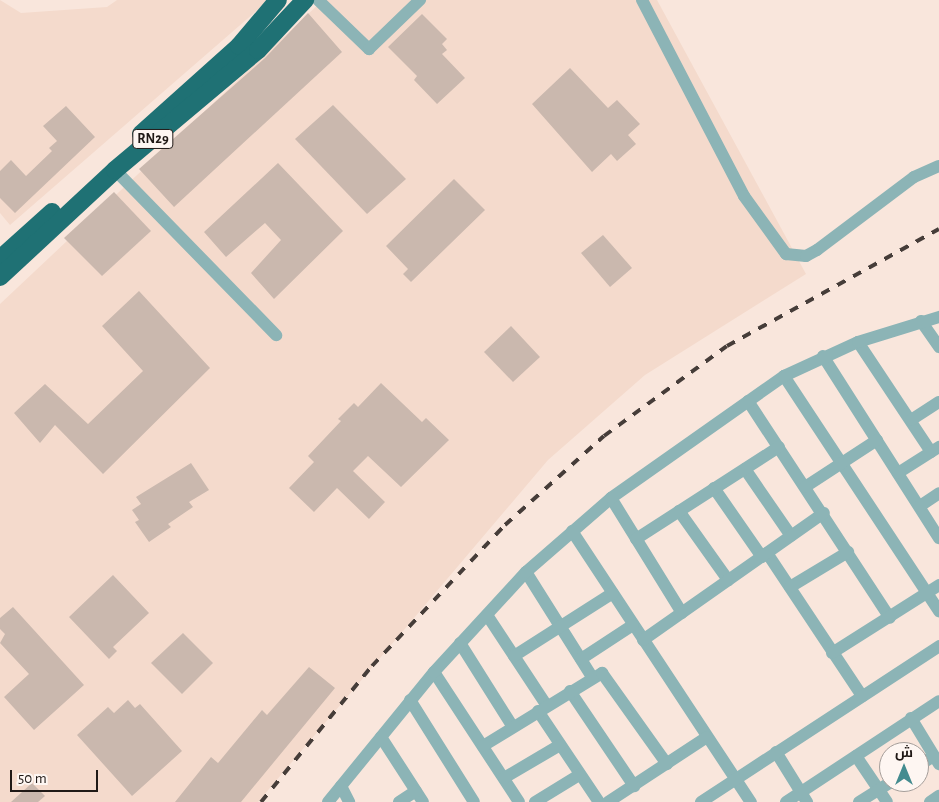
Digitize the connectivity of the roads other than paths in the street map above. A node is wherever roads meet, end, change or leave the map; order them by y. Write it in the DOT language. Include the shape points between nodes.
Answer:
graph roads {
  1 [pos="278,0"];
  2 [pos="305,0"];
  3 [pos="317,0"];
  4 [pos="329,0"];
  5 [pos="420,0"];
  6 [pos="642,0"];
  7 [pos="337,17"];
  8 [pos="939,166"];
  9 [pos="115,170"];
  10 [pos="33,238"];
  11 [pos="0,259"];
  12 [pos="0,277"];
  13 [pos="939,317"];
  14 [pos="920,321"];
  15 [pos="276,335"];
  16 [pos="858,342"];
  17 [pos="939,347"];
  18 [pos="823,356"];
  19 [pos="784,376"];
  20 [pos="748,401"];
  21 [pos="939,402"];
  22 [pos="911,420"];
  23 [pos="877,440"];
  24 [pos="779,446"];
  25 [pos="935,449"];
  26 [pos="840,465"];
  27 [pos="745,468"];
  28 [pos="898,473"];
  29 [pos="805,487"];
  30 [pos="714,488"];
  31 [pos="939,493"];
  32 [pos="611,498"];
  33 [pos="920,506"];
  34 [pos="679,511"];
  35 [pos="824,513"];
  36 [pos="572,531"];
  37 [pos="791,536"];
  38 [pos="939,538"];
  39 [pos="636,539"];
  40 [pos="848,552"];
  41 [pos="764,555"];
  42 [pos="526,572"];
  43 [pos="728,580"];
  44 [pos="939,585"];
  45 [pos="790,587"];
  46 [pos="613,593"];
  47 [pos="927,593"];
  48 [pos="939,611"];
  49 [pos="682,613"];
  50 [pos="487,615"];
  51 [pos="890,618"];
  52 [pos="633,625"];
  53 [pos="560,627"];
  54 [pos="643,640"];
  55 [pos="460,643"];
  56 [pos="939,646"];
  57 [pos="832,653"];
  58 [pos="514,656"];
  59 [pos="581,659"];
  60 [pos="434,672"];
  61 [pos="592,677"];
  62 [pos="570,691"];
  63 [pos="862,696"];
  64 [pos="410,700"];
  65 [pos="939,701"];
  66 [pos="543,709"];
  67 [pos="911,718"];
  68 [pos="513,727"];
  69 [pos="381,737"];
  70 [pos="707,737"];
  71 [pos="560,745"];
  72 [pos="483,746"];
  73 [pos="776,752"];
  74 [pos="856,756"];
  75 [pos="936,760"];
  76 [pos="668,764"];
  77 [pos="579,775"];
  78 [pos="504,778"];
  79 [pos="736,779"];
  80 [pos="341,786"];
  81 [pos="634,786"];
  82 [pos="879,790"];
  83 [pos="939,796"];
  84 [pos="420,797"];
  85 [pos="804,797"];
  86 [pos="328,802"];
  87 [pos="349,802"];
  88 [pos="399,802"];
  89 [pos="474,802"];
  90 [pos="519,802"];
  91 [pos="535,802"];
  92 [pos="599,802"];
  93 [pos="608,802"];
  94 [pos="701,802"];
  95 [pos="751,802"];
  96 [pos="786,802"];
  97 [pos="858,802"];
  98 [pos="930,802"];
  1 -- 10 [label="highway, RN29" via="240,46"];
  2 -- 3 [label="highway, RN29"];
  2 -- 9 [label="highway, RN29" via="258,50"];
  3 -- 7 [label="street"];
  4 -- 7 [label="street"];
  5 -- 7 [label="street" via="368,49"];
  6 -- 8 [label="street" via="744,196 786,254 806,256 818,250 914,176"];
  9 -- 10 [label="highway, RN29"];
  9 -- 15 [label="street"];
  10 -- 11 [label="highway, RN29"];
  10 -- 12 [label="highway, RN29"];
  13 -- 14 [label="street"];
  14 -- 16 [label="street"];
  14 -- 17 [label="street"];
  16 -- 18 [label="street"];
  16 -- 22 [label="street"];
  18 -- 19 [label="street"];
  18 -- 23 [label="street"];
  19 -- 20 [label="street"];
  19 -- 26 [label="street"];
  20 -- 24 [label="street"];
  20 -- 32 [label="street"];
  21 -- 22 [label="street"];
  22 -- 25 [label="street"];
  23 -- 26 [label="street"];
  23 -- 28 [label="street"];
  24 -- 27 [label="street"];
  24 -- 29 [label="street"];
  25 -- 28 [label="street"];
  26 -- 29 [label="street"];
  26 -- 47 [label="street"];
  27 -- 30 [label="street"];
  27 -- 37 [label="street"];
  28 -- 33 [label="street"];
  29 -- 35 [label="street"];
  30 -- 34 [label="street"];
  30 -- 41 [label="street"];
  31 -- 33 [label="street"];
  32 -- 36 [label="street"];
  32 -- 39 [label="street"];
  33 -- 38 [label="street"];
  34 -- 39 [label="street"];
  34 -- 43 [label="street"];
  35 -- 37 [label="street"];
  35 -- 40 [label="street"];
  36 -- 42 [label="street"];
  36 -- 46 [label="street"];
  37 -- 41 [label="street"];
  39 -- 49 [label="street"];
  40 -- 45 [label="street"];
  40 -- 51 [label="street"];
  41 -- 43 [label="street"];
  41 -- 45 [label="street"];
  42 -- 50 [label="street"];
  42 -- 53 [label="street"];
  43 -- 49 [label="street"];
  44 -- 47 [label="street"];
  45 -- 57 [label="street"];
  46 -- 52 [label="street"];
  46 -- 53 [label="street"];
  47 -- 48 [label="street"];
  47 -- 51 [label="street"];
  49 -- 54 [label="street"];
  50 -- 55 [label="street"];
  50 -- 58 [label="street"];
  51 -- 57 [label="street"];
  52 -- 54 [label="street"];
  52 -- 59 [label="street"];
  53 -- 58 [label="street"];
  53 -- 59 [label="street"];
  54 -- 70 [label="street"];
  55 -- 60 [label="street"];
  55 -- 68 [label="street"];
  56 -- 63 [label="street"];
  57 -- 63 [label="street"];
  58 -- 66 [label="street"];
  59 -- 61 [label="street"];
  60 -- 64 [label="street"];
  60 -- 72 [label="street"];
  61 -- 62 [label="street"];
  61 -- 76 [label="street" via="605,675"];
  62 -- 66 [label="street"];
  62 -- 81 [label="street"];
  63 -- 73 [label="street"];
  64 -- 69 [label="street"];
  64 -- 89 [label="street"];
  65 -- 67 [label="street"];
  66 -- 68 [label="street"];
  66 -- 71 [label="street"];
  67 -- 74 [label="street"];
  67 -- 75 [label="street"];
  68 -- 72 [label="street"];
  69 -- 80 [label="street"];
  69 -- 84 [label="street"];
  70 -- 76 [label="street"];
  70 -- 79 [label="street"];
  71 -- 77 [label="street"];
  71 -- 78 [label="street"];
  72 -- 78 [label="street"];
  73 -- 79 [label="street"];
  73 -- 85 [label="street"];
  74 -- 82 [label="street"];
  74 -- 85 [label="street"];
  76 -- 81 [label="street"];
  77 -- 91 [label="street"];
  77 -- 92 [label="street"];
  78 -- 90 [label="street"];
  79 -- 94 [label="street"];
  79 -- 95 [label="street"];
  80 -- 86 [label="street"];
  80 -- 87 [label="street"];
  81 -- 93 [label="street"];
  82 -- 97 [label="street"];
  83 -- 98 [label="street"];
  84 -- 88 [label="street"];
  85 -- 96 [label="street"];
}
